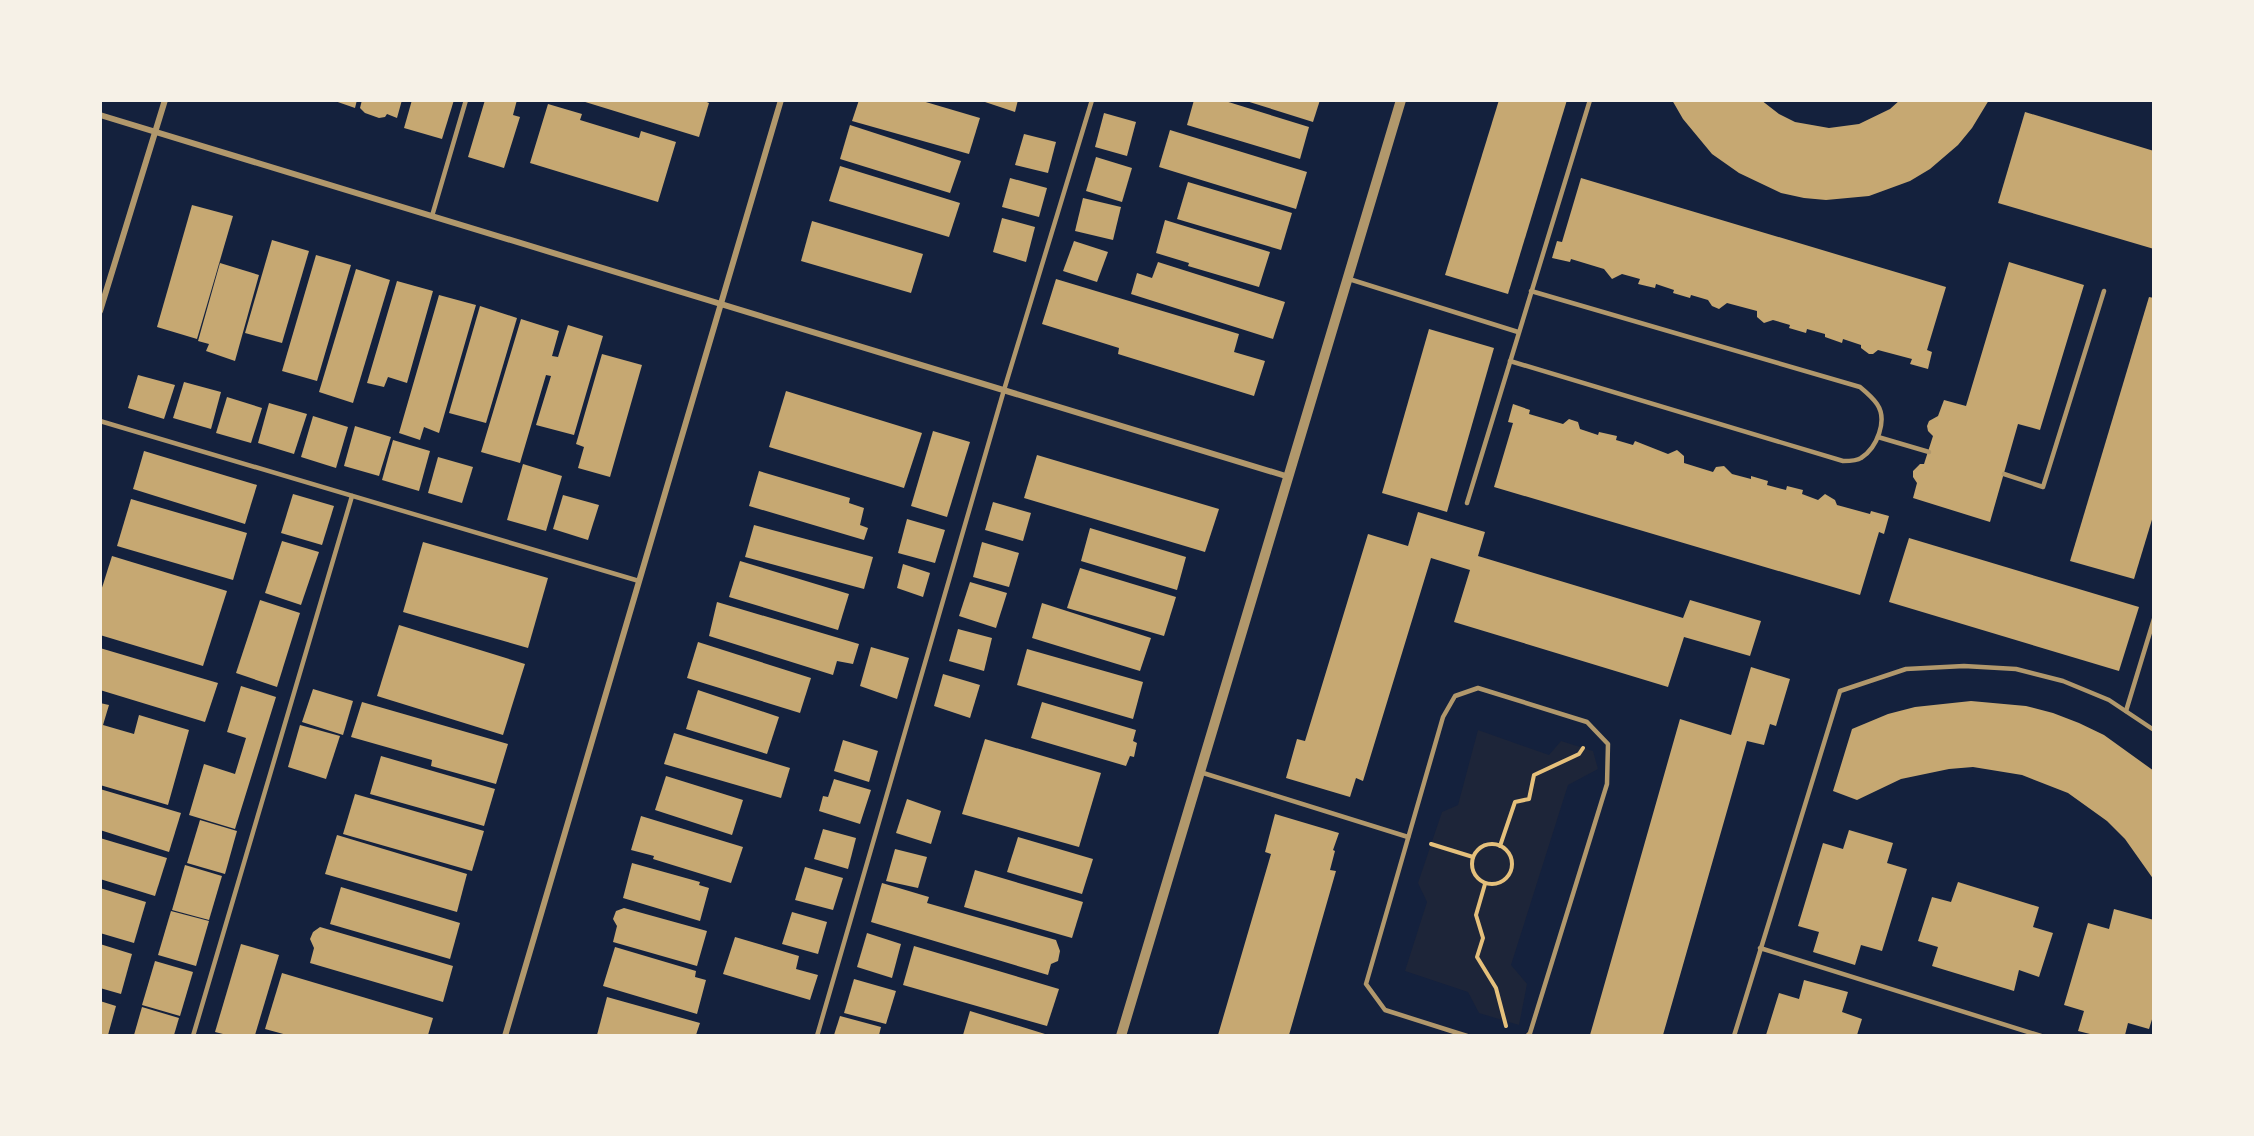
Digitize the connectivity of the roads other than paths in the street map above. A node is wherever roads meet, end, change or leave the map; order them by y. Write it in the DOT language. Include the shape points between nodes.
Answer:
graph roads {
  1 [pos="165,100"];
  2 [pos="466,100"];
  3 [pos="780,100"];
  4 [pos="1092,100"];
  5 [pos="1401,100"];
  6 [pos="1590,100"];
  7 [pos="100,115"];
  8 [pos="155,132"];
  9 [pos="432,216"];
  10 [pos="1348,278"];
  11 [pos="1531,291"];
  12 [pos="2104,291"];
  13 [pos="720,303"];
  14 [pos="100,311"];
  15 [pos="1518,332"];
  16 [pos="1510,361"];
  17 [pos="1004,390"];
  18 [pos="100,421"];
  19 [pos="1878,437"];
  20 [pos="1929,452"];
  21 [pos="2004,474"];
  22 [pos="1288,477"];
  23 [pos="352,496"];
  24 [pos="1467,503"];
  25 [pos="639,581"];
  26 [pos="2154,618"];
  27 [pos="2126,711"];
  28 [pos="2154,730"];
  29 [pos="1200,772"];
  30 [pos="1408,837"];
  31 [pos="1760,948"];
  32 [pos="193,1035"];
  33 [pos="505,1035"];
  34 [pos="817,1035"];
  35 [pos="1121,1035"];
  36 [pos="1467,1035"];
  37 [pos="1527,1035"];
  38 [pos="1734,1035"];
  39 [pos="2041,1035"];
  1 -- 8 [label="street"];
  2 -- 9 [label="lane"];
  3 -- 13 [label="street"];
  4 -- 17 [label="lane"];
  5 -- 10 [label="street"];
  6 -- 11 [label="lane"];
  7 -- 8 [label="street"];
  8 -- 9 [label="street"];
  8 -- 14 [label="street"];
  9 -- 13 [label="street"];
  10 -- 15 [label="lane"];
  10 -- 22 [label="street"];
  11 -- 15 [label="lane"];
  11 -- 19 [label="lane" via="1860,387 1878,405"];
  12 -- 21 [label="lane" via="2043,487"];
  13 -- 17 [label="street"];
  13 -- 25 [label="street"];
  15 -- 16 [label="lane"];
  16 -- 19 [label="lane" via="1843,461 1860,459"];
  16 -- 24 [label="lane"];
  17 -- 22 [label="street"];
  17 -- 34 [label="lane"];
  18 -- 23 [label="lane"];
  19 -- 20 [label="lane"];
  22 -- 29 [label="street"];
  23 -- 25 [label="lane"];
  23 -- 32 [label="lane"];
  25 -- 33 [label="street"];
  26 -- 27 [label="lane"];
  27 -- 28 [label="lane"];
  27 -- 31 [label="lane" via="2063,681 2016,669 1906,669 1839,691"];
  29 -- 30 [label="lane"];
  29 -- 35 [label="street"];
  30 -- 36 [label="lane" via="1366,984 1385,1010"];
  30 -- 37 [label="lane" via="1443,717 1455,696 1478,688 1587,722 1608,744 1607,784"];
  31 -- 38 [label="lane"];
  31 -- 39 [label="lane"];
}
